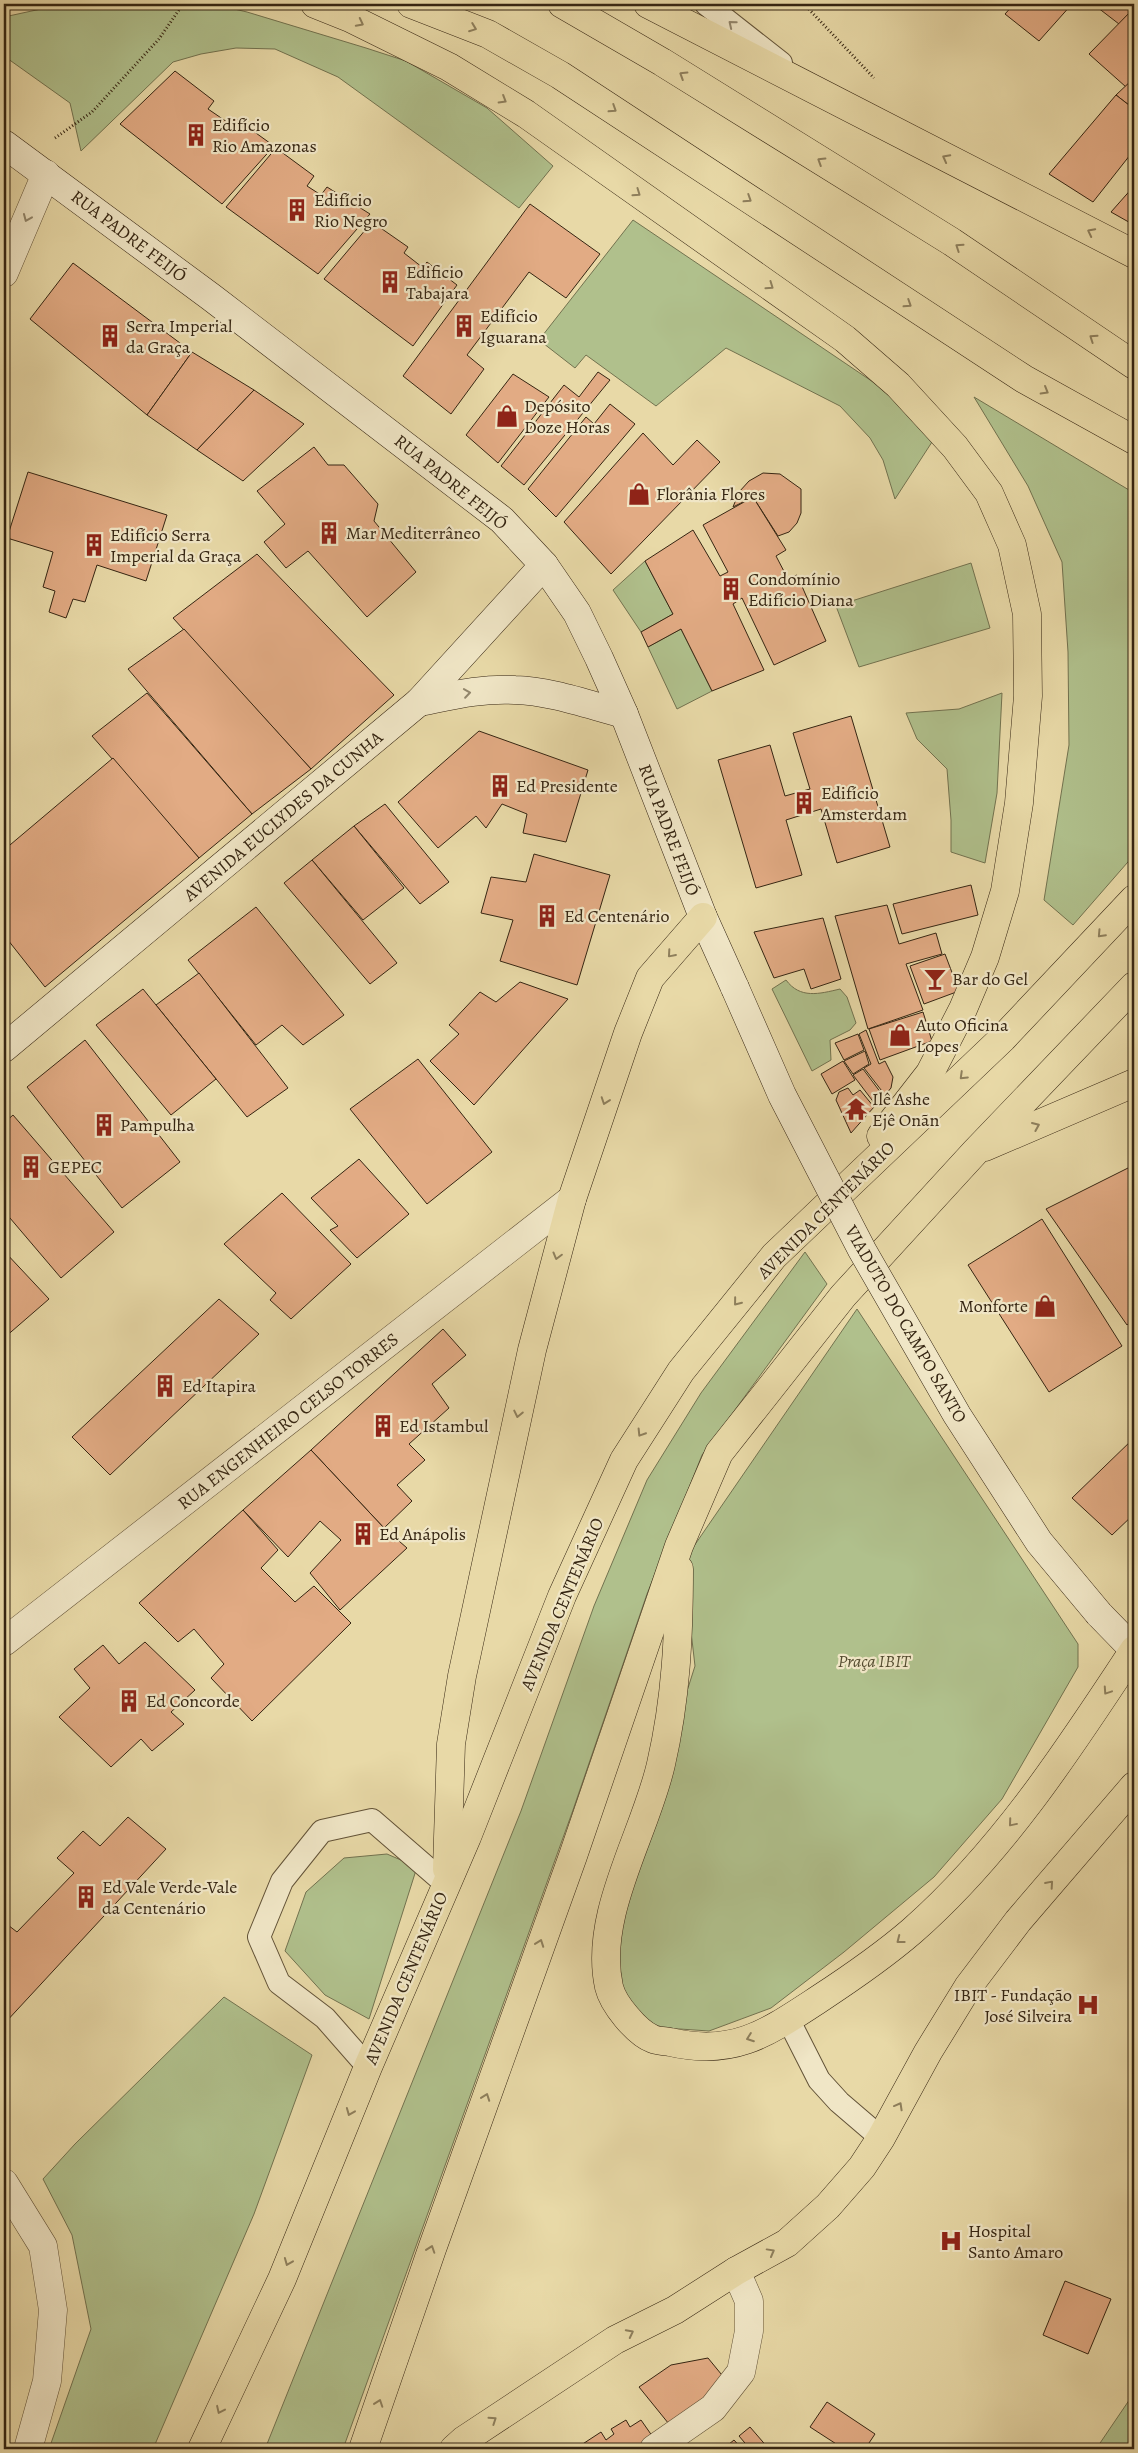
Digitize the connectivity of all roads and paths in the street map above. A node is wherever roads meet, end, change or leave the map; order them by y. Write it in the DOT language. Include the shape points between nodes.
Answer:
graph roads {
  1 [pos="183,4"];
  2 [pos="316,4"];
  3 [pos="411,4"];
  4 [pos="562,4"];
  5 [pos="648,4"];
  6 [pos="706,4"];
  7 [pos="804,4"];
  8 [pos="820,22"];
  9 [pos="811,88"];
  10 [pos="4,144"];
  11 [pos="36,166"];
  12 [pos="1134,254"];
  13 [pos="4,272"];
  14 [pos="1134,365"];
  15 [pos="1134,440"];
  16 [pos="544,565"];
  17 [pos="419,702"];
  18 [pos="624,714"];
  19 [pos="1134,899"];
  20 [pos="703,917"];
  21 [pos="1134,986"];
  22 [pos="735,988"];
  23 [pos="4,1048"];
  24 [pos="1134,1083"];
  25 [pos="974,1152"];
  26 [pos="572,1199"];
  27 [pos="821,1212"];
  28 [pos="679,1546"];
  29 [pos="4,1642"];
  30 [pos="1134,1650"];
  31 [pos="1134,1786"];
  32 [pos="446,1885"];
  33 [pos="788,2020"];
  34 [pos="368,2067"];
  35 [pos="881,2138"];
  36 [pos="4,2183"];
  37 [pos="736,2271"];
  38 [pos="28,2449"];
  39 [pos="202,2449"];
  40 [pos="363,2449"];
  41 [pos="454,2449"];
  42 [pos="654,2449"];
  1 -- 11 [label="path" via="159,39 92,112"];
  2 -- 27 [label="main road, one-way" via="449,67 526,114 845,339 898,386 955,447 989,493 1012,545 1027,614 1028,696 1019,803 1005,891 985,957 930,1073"];
  3 -- 15 [label="main road, one-way" via="488,34 560,75 1024,378"];
  14 -- 4 [label="main road, one-way" via="952,242 662,62"];
  5 -- 9 [label="main road"];
  9 -- 6 [label="lane, one-way"];
  7 -- 8 [label="path"];
  12 -- 9 [label="main road, one-way"];
  10 -- 11 [label="main road, RUA PADRE FEIJÓ"];
  11 -- 13 [label="main road, one-way"];
  11 -- 16 [label="main road, RUA PADRE FEIJÓ" via="502,520"];
  16 -- 17 [label="main road, AVENIDA EUCLYDES DA CUNHA"];
  16 -- 18 [label="main road, RUA PADRE FEIJÓ" via="577,613"];
  17 -- 18 [label="main road, one-way" via="468,692 515,690 573,700"];
  17 -- 23 [label="main road, AVENIDA EUCLYDES DA CUNHA"];
  18 -- 20 [label="main road, RUA PADRE FEIJÓ"];
  19 -- 27 [label="main road, AVENIDA CENTENÁRIO, one-way" via="1003,1038"];
  20 -- 22 [label="main road, RUA PADRE FEIJÓ"];
  20 -- 26 [label="main road, one-way" via="650,978"];
  21 -- 25 [label="main road"];
  22 -- 30 [label="main road, VIADUTO DO CAMPO SANTO, bridge" via="786,1104 862,1250 957,1415 1039,1542 1098,1614"];
  25 -- 24 [label="main road, one-way"];
  25 -- 28 [label="main road" via="843,1296 719,1453"];
  26 -- 29 [label="main road, RUA ENGENHEIRO CELSO TORRES"];
  26 -- 32 [label="main road, one-way" via="532,1350 462,1676 451,1744"];
  27 -- 32 [label="main road, AVENIDA CENTENÁRIO, one-way" via="774,1256 681,1371 624,1460 562,1596"];
  33 -- 28 [label="main road, one-way" via="753,2038 722,2047 685,2046 650,2038 626,2018 609,1990 605,1956 610,1922 651,1802 671,1714 679,1643"];
  40 -- 28 [label="main road, one-way"];
  30 -- 33 [label="main road, one-way" via="1079,1734 970,1873 912,1930 854,1976"];
  35 -- 31 [label="main road, one-way" via="968,1987 1018,1921"];
  32 -- 34 [label="main road, AVENIDA CENTENÁRIO"];
  32 -- 34 [label="lane" via="372,1820 322,1830 282,1881 258,1937 279,1983 325,2018"];
  33 -- 35 [label="lane" via="819,2080"];
  34 -- 39 [label="main road, AVENIDA CENTENÁRIO, one-way" via="282,2279"];
  37 -- 35 [label="main road, one-way" via="787,2243 828,2206 862,2168"];
  36 -- 38 [label="main road" via="42,2246 54,2310 47,2381"];
  41 -- 37 [label="main road, one-way" via="616,2340 675,2310"];
  37 -- 42 [label="main road" via="749,2301 749,2331 741,2372 713,2408"];
}
